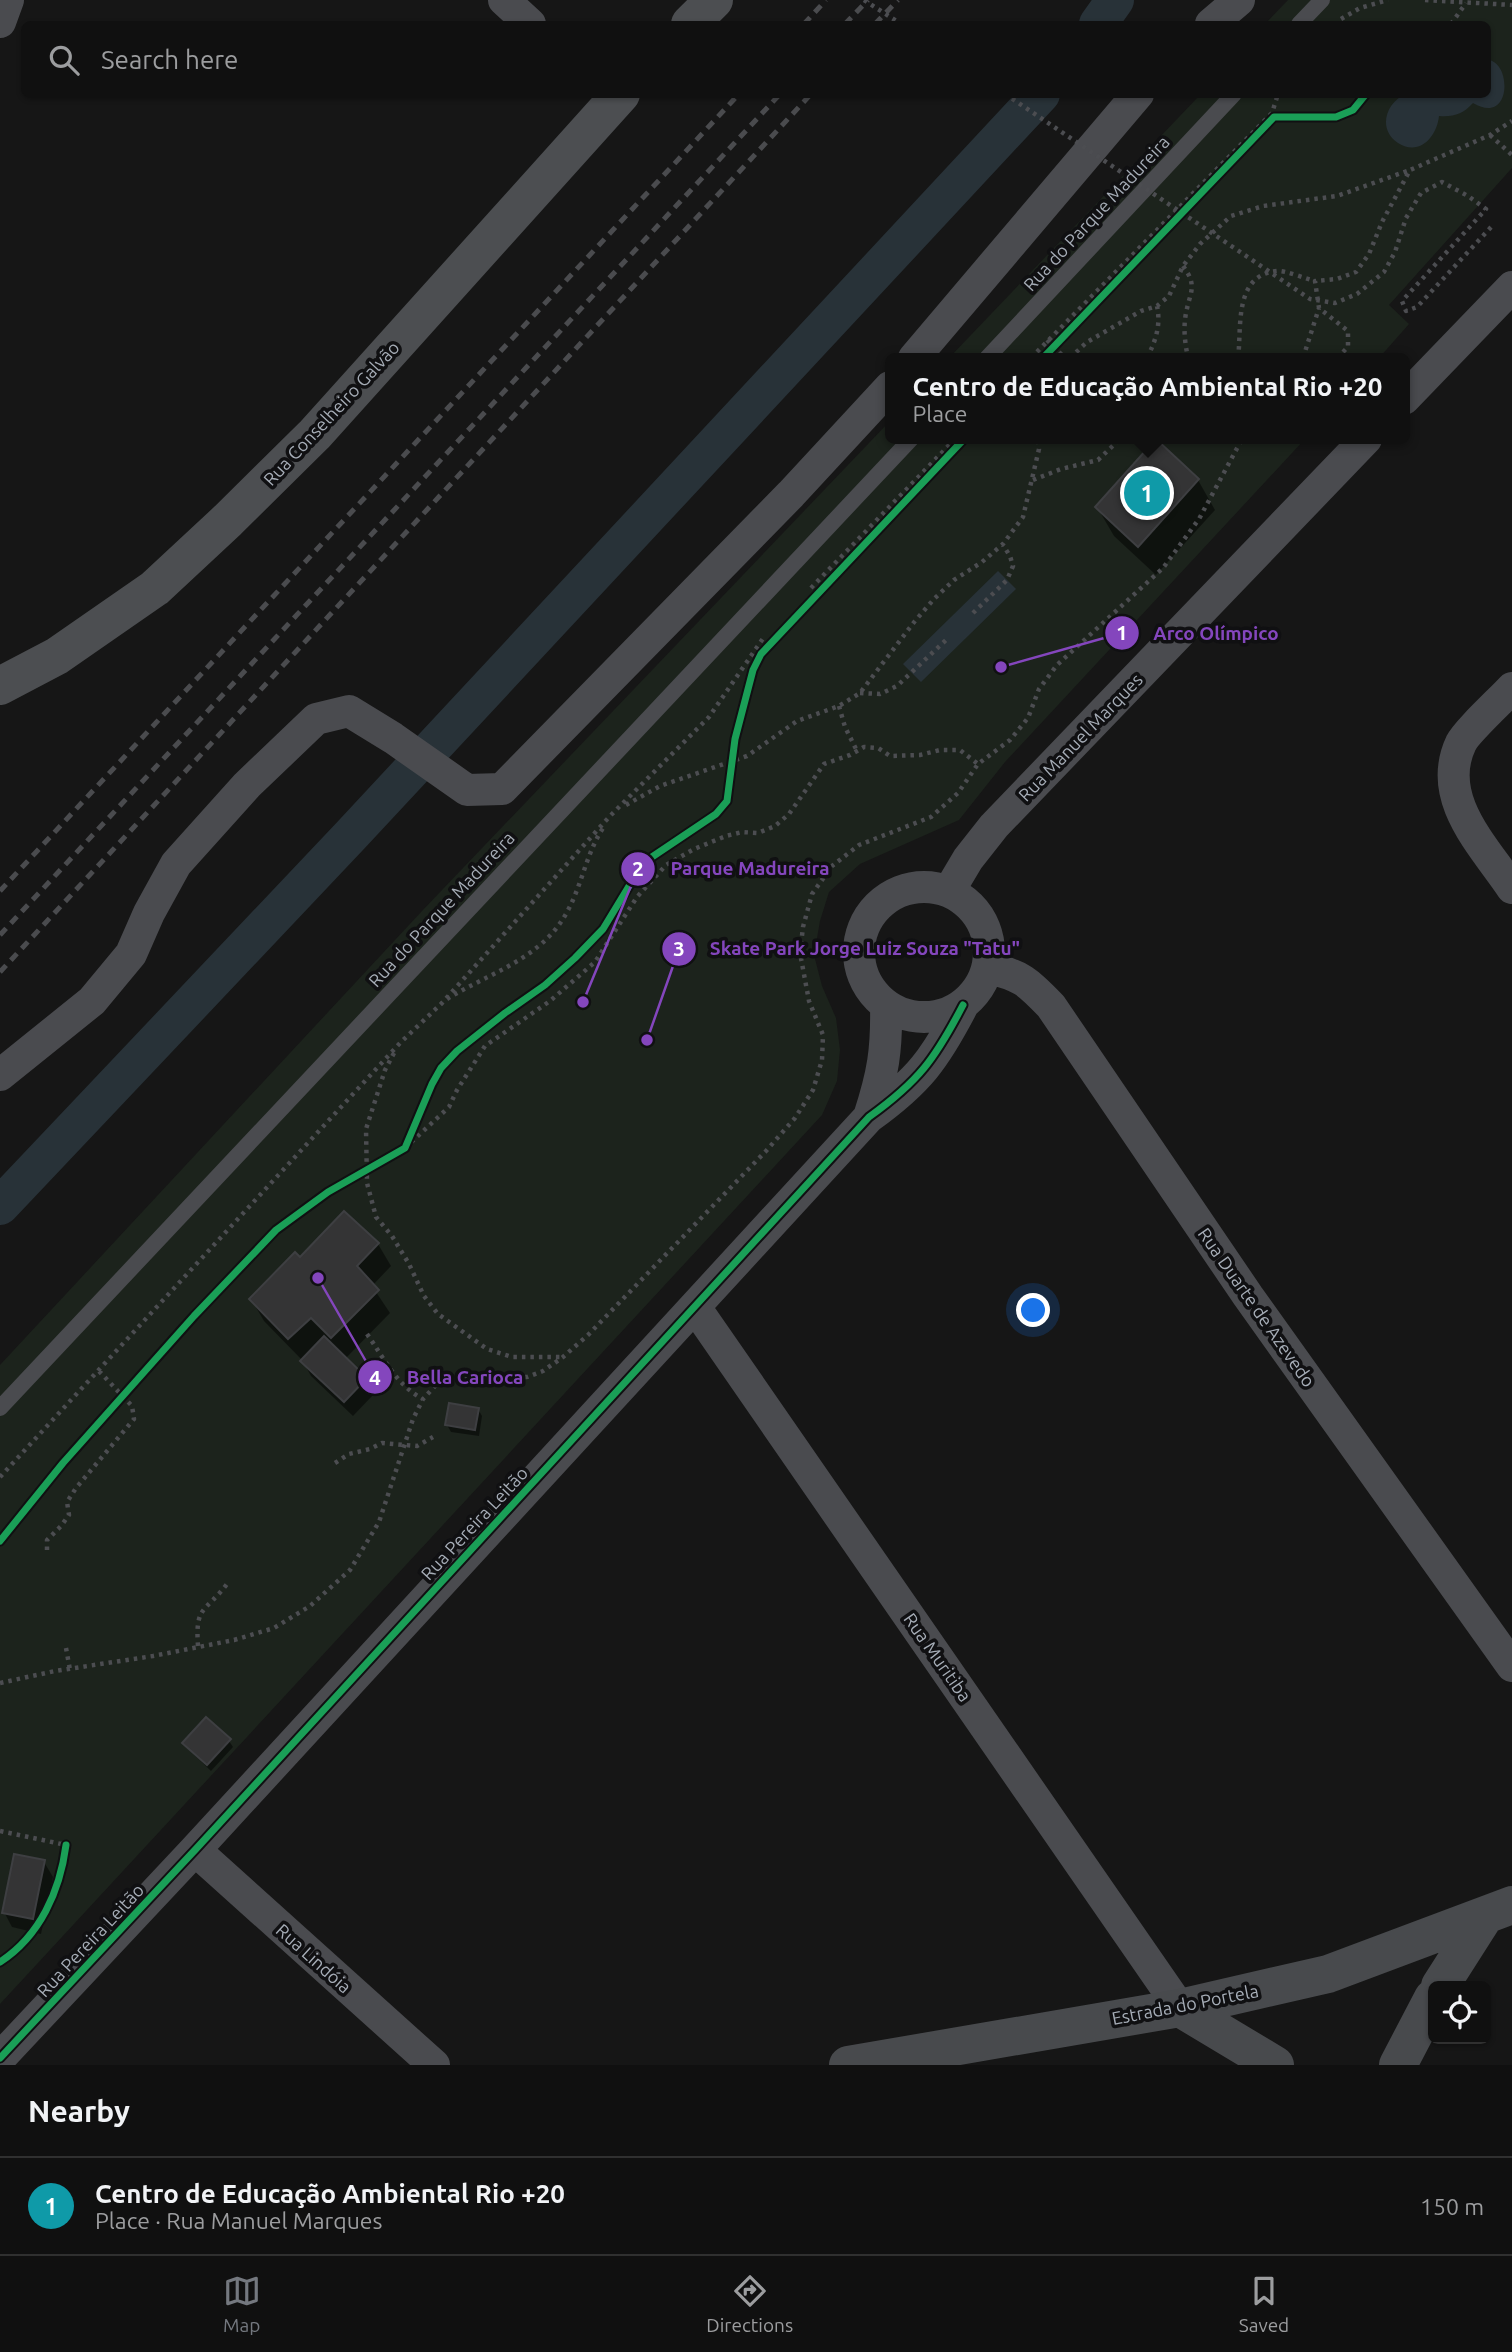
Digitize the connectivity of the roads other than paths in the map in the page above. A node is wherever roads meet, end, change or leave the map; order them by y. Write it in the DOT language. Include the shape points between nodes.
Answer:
graph roads {
  1 [pos="8,0"];
  2 [pos="504,0"];
  3 [pos="714,0"];
  4 [pos="1239,0"];
  5 [pos="1322,0"];
  6 [pos="527,21"];
  7 [pos="693,21"];
  8 [pos="1214,21"];
  9 [pos="1302,21"];
  10 [pos="0,22"];
  11 [pos="611,98"];
  12 [pos="1135,98"];
  13 [pos="1230,98"];
  14 [pos="1512,287"];
  15 [pos="918,353"];
  16 [pos="992,353"];
  17 [pos="885,392"];
  18 [pos="1410,393"];
  19 [pos="906,444"];
  20 [pos="1361,444"];
  21 [pos="0,686"];
  22 [pos="1512,688"];
  23 [pos="1512,888"];
  24 [pos="949,891"];
  25 [pos="988,968"];
  26 [pos="886,1005"];
  27 [pos="963,1005"];
  28 [pos="0,1075"];
  29 [pos="869,1117"];
  30 [pos="695,1307"];
  31 [pos="0,1408"];
  32 [pos="1512,1666"];
  33 [pos="195,1850"];
  34 [pos="1498,1911"];
  35 [pos="1444,1981"];
  36 [pos="1180,2008"];
  37 [pos="1428,2008"];
  38 [pos="0,2058"];
  39 [pos="434,2065"];
  40 [pos="848,2065"];
  41 [pos="1275,2065"];
  42 [pos="1398,2065"];
  1 -- 10 [label="street"];
  2 -- 6 [label="street"];
  3 -- 7 [label="main road"];
  4 -- 8 [label="street"];
  5 -- 9 [label="lane"];
  11 -- 21 [label="main road, Rua Conselheiro Galvão" via="315,434 228,520 155,588 57,656"];
  12 -- 15 [label="street"];
  13 -- 16 [label="lane, Rua do Parque Madureira"];
  14 -- 18 [label="street"];
  17 -- 28 [label="street" via="502,789 467,790 349,711 316,719 247,785 176,864 131,954 92,1001"];
  19 -- 31 [label="lane, Rua do Parque Madureira"];
  20 -- 24 [label="street, Rua Manuel Marques" via="994,826"];
  22 -- 23 [label="street" via="1461,742 1452,776 1458,809"];
  24 -- 25 [label="street" via="978,914 990,949"];
  24 -- 26 [label="street" via="907,888 873,911 861,940 861,972 871,991"];
  25 -- 27 [label="street" via="979,989"];
  25 -- 32 [label="street, Rua Duarte de Azevedo" via="1015,974 1051,1006 1248,1296"];
  26 -- 27 [label="street" via="904,1015 925,1018 945,1015"];
  26 -- 29 [label="street, Rua Pereira Leitão" via="882,1076"];
  27 -- 29 [label="street, Rua Pereira Leitão" via="930,1063"];
  29 -- 30 [label="street, Rua Pereira Leitão"];
  30 -- 33 [label="street, Rua Pereira Leitão"];
  30 -- 36 [label="street, Rua Muritiba"];
  33 -- 38 [label="street, Rua Pereira Leitão"];
  33 -- 39 [label="street, Rua Lindóia"];
  34 -- 35 [label="main road"];
  34 -- 36 [label="main road, Estrada do Portela" via="1328,1974"];
  36 -- 40 [label="main road, Estrada do Portela"];
  36 -- 41 [label="main road"];
  37 -- 42 [label="main road"];
}
